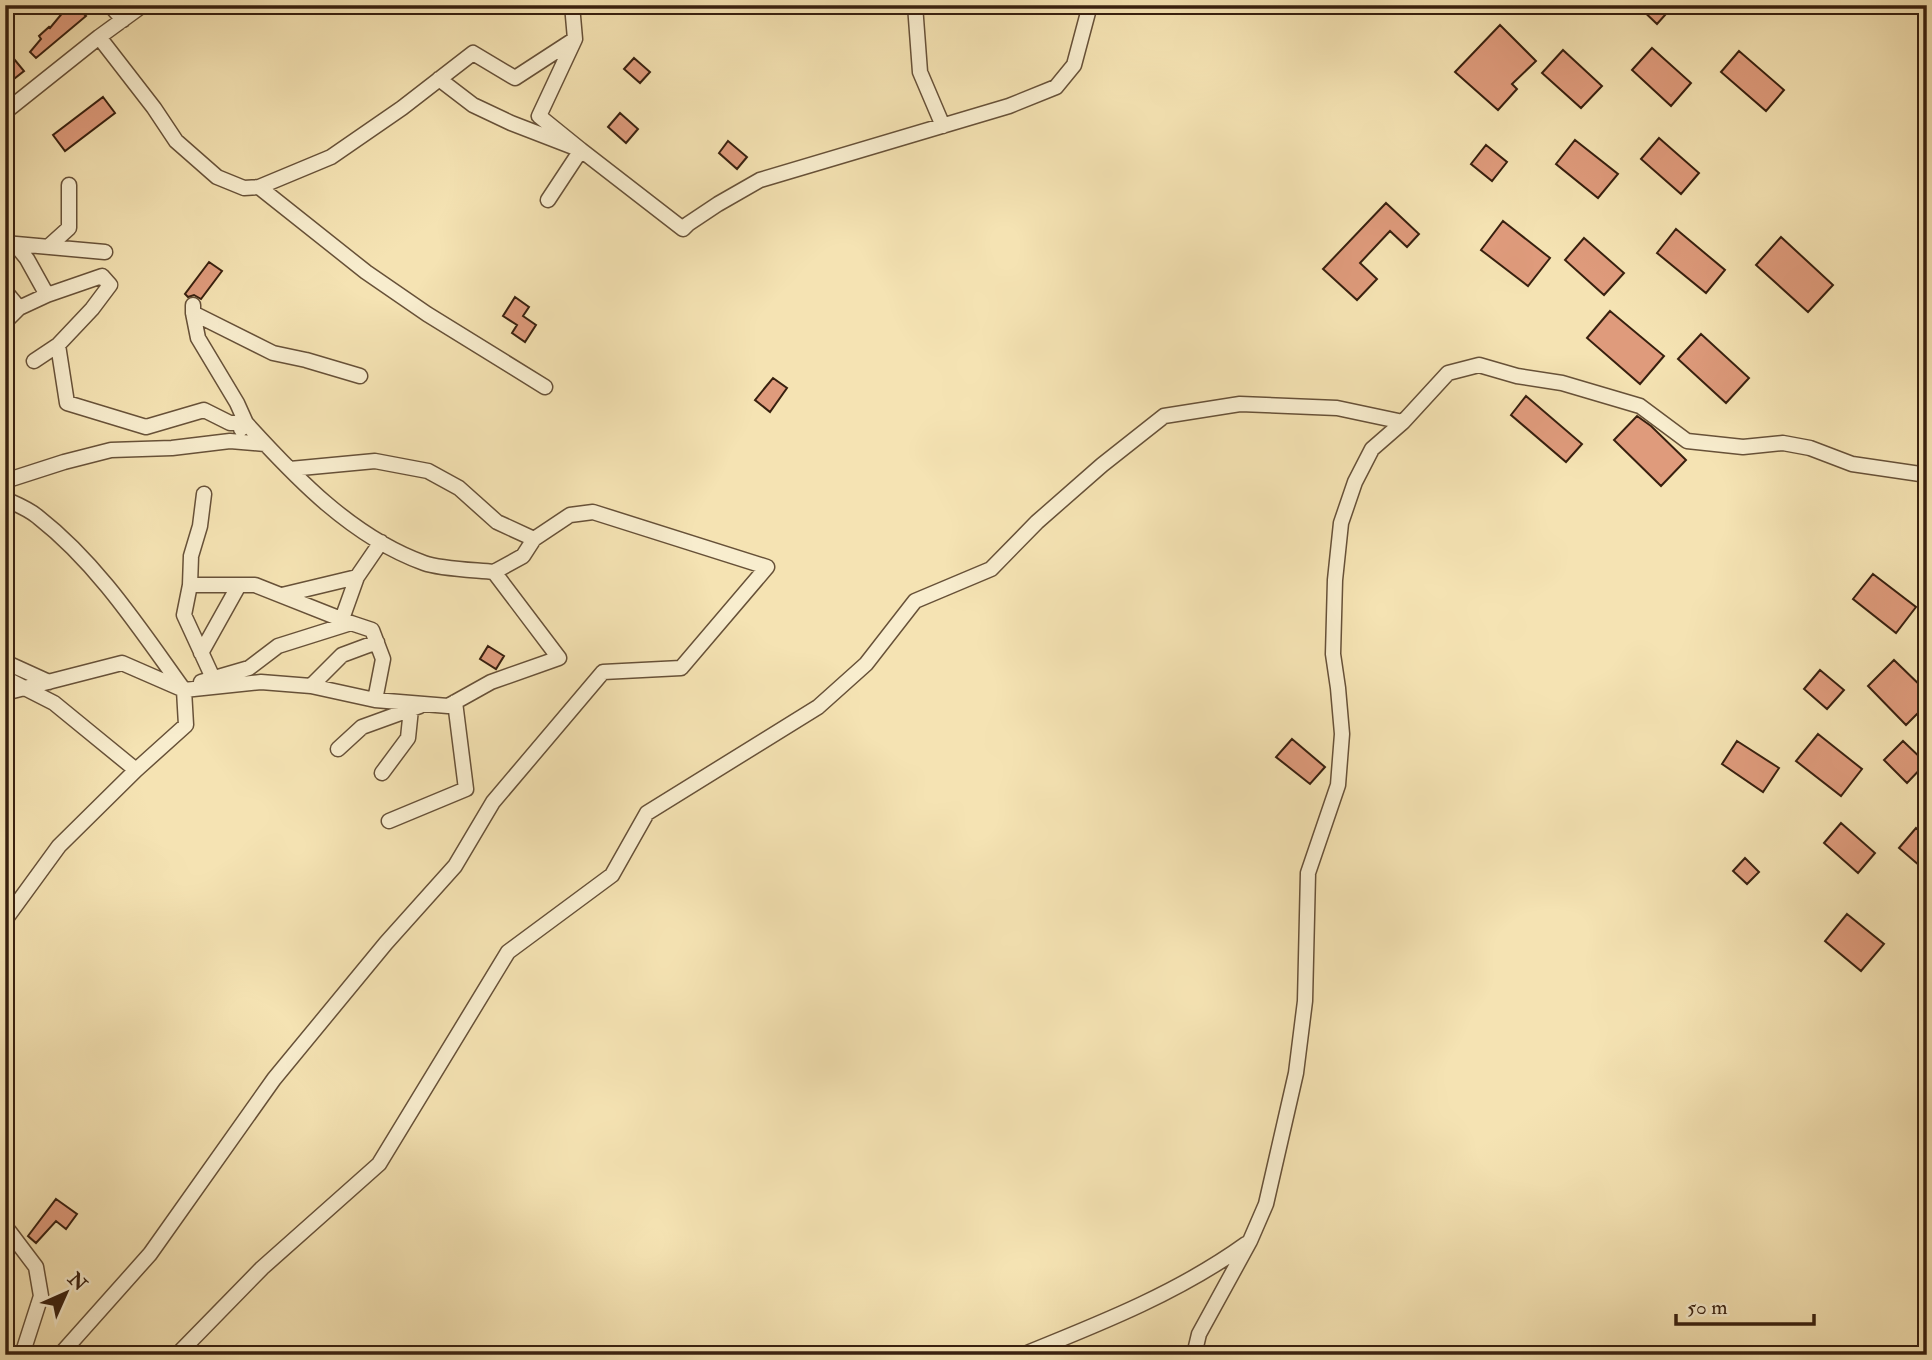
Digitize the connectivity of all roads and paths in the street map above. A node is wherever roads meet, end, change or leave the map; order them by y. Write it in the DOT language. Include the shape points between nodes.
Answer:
graph roads {
  1 [pos="110,5"];
  2 [pos="143,5"];
  3 [pos="572,5"];
  4 [pos="915,5"];
  5 [pos="1090,5"];
  6 [pos="123,20"];
  7 [pos="99,37"];
  8 [pos="575,38"];
  9 [pos="439,79"];
  10 [pos="5,111"];
  11 [pos="943,127"];
  12 [pos="581,150"];
  13 [pos="69,185"];
  14 [pos="259,187"];
  15 [pos="548,200"];
  16 [pos="10,244"];
  17 [pos="48,247"];
  18 [pos="105,252"];
  19 [pos="5,292"];
  20 [pos="47,295"];
  21 [pos="19,308"];
  22 [pos="5,321"];
  23 [pos="58,345"];
  24 [pos="34,361"];
  25 [pos="360,376"];
  26 [pos="545,387"];
  27 [pos="1403,422"];
  28 [pos="246,423"];
  29 [pos="230,441"];
  30 [pos="265,444"];
  31 [pos="290,469"];
  32 [pos="1927,475"];
  33 [pos="5,481"];
  34 [pos="204,494"];
  35 [pos="5,499"];
  36 [pos="534,539"];
  37 [pos="380,542"];
  38 [pos="494,572"];
  39 [pos="357,577"];
  40 [pos="239,585"];
  41 [pos="190,586"];
  42 [pos="282,596"];
  43 [pos="346,621"];
  44 [pos="377,642"];
  45 [pos="201,653"];
  46 [pos="5,662"];
  47 [pos="5,678"];
  48 [pos="213,678"];
  49 [pos="48,682"];
  50 [pos="310,686"];
  51 [pos="22,688"];
  52 [pos="184,690"];
  53 [pos="5,693"];
  54 [pos="375,700"];
  55 [pos="455,702"];
  56 [pos="418,706"];
  57 [pos="338,749"];
  58 [pos="136,770"];
  59 [pos="382,773"];
  60 [pos="388,821"];
  61 [pos="5,919"];
  62 [pos="5,1226"];
  63 [pos="1250,1241"];
  64 [pos="22,1355"];
  65 [pos="60,1355"];
  66 [pos="177,1355"];
  67 [pos="1022,1355"];
  68 [pos="1194,1355"];
  1 -- 6 [label="street"];
  2 -- 6 [label="street"];
  3 -- 8 [label="street"];
  4 -- 11 [label="street" via="920,72"];
  5 -- 11 [label="street" via="1074,65 1056,87"];
  6 -- 7 [label="street"];
  7 -- 10 [label="street"];
  7 -- 14 [label="street" via="176,141 217,177 244,188"];
  8 -- 9 [label="street" via="515,78 473,53"];
  8 -- 12 [label="street" via="539,116"];
  9 -- 12 [label="street" via="473,105"];
  9 -- 14 [label="street" via="331,156"];
  11 -- 12 [label="street" via="760,180 683,229"];
  12 -- 15 [label="street"];
  13 -- 17 [label="street" via="69,228"];
  14 -- 26 [label="street" via="376,279"];
  16 -- 17 [label="street"];
  16 -- 20 [label="street" via="27,259"];
  17 -- 18 [label="street"];
  19 -- 21 [label="street"];
  20 -- 21 [label="street"];
  20 -- 23 [label="street" via="103,276 110,285"];
  21 -- 22 [label="street"];
  23 -- 24 [label="street"];
  23 -- 28 [label="street" via="68,403 146,427 204,410 230,423"];
  25 -- 28 [label="street" via="273,353 193,309 198,338"];
  27 -- 32 [label="street" via="1448,373 1479,365 1640,406 1687,441 1743,447 1783,443 1852,464"];
  27 -- 63 [label="street" via="1372,449 1341,523 1333,654 1342,734 1338,785 1308,873 1305,1001 1296,1073 1266,1204"];
  27 -- 66 [label="street" via="1337,408 1240,404 1164,416 1037,522 991,569 915,601 866,664 818,707 647,813 612,875 508,952 379,1164 262,1268"];
  28 -- 29 [label="street"];
  28 -- 30 [label="street"];
  29 -- 30 [label="street"];
  29 -- 33 [label="street" via="111,450"];
  30 -- 31 [label="street"];
  31 -- 36 [label="street" via="375,461 428,471 459,488 497,523"];
  31 -- 37 [label="street" via="329,507"];
  34 -- 41 [label="street" via="191,556"];
  35 -- 52 [label="street" via="37,515 77,552 119,599"];
  36 -- 38 [label="street" via="523,556"];
  36 -- 65 [label="street" via="570,514 593,512 767,567 681,668 603,672 494,802 455,866 274,1079 150,1254"];
  37 -- 38 [label="street" via="426,564"];
  37 -- 39 [label="street"];
  38 -- 55 [label="street" via="559,658 491,682"];
  39 -- 42 [label="street"];
  39 -- 43 [label="street"];
  40 -- 41 [label="street"];
  40 -- 42 [label="street" via="255,585"];
  40 -- 45 [label="street"];
  41 -- 45 [label="street" via="184,615"];
  42 -- 43 [label="street"];
  43 -- 44 [label="street" via="372,630"];
  43 -- 48 [label="street" via="278,646 249,668"];
  44 -- 50 [label="street" via="342,655"];
  44 -- 54 [label="street" via="383,659"];
  45 -- 48 [label="street"];
  46 -- 49 [label="street"];
  47 -- 51 [label="street"];
  48 -- 52 [label="street"];
  49 -- 51 [label="street"];
  49 -- 52 [label="street" via="122,663"];
  50 -- 52 [label="street" via="261,682"];
  50 -- 54 [label="street"];
  51 -- 53 [label="street"];
  51 -- 58 [label="street" via="54,703"];
  52 -- 58 [label="street" via="186,725"];
  54 -- 56 [label="street"];
  55 -- 56 [label="street"];
  55 -- 60 [label="street" via="466,789"];
  56 -- 57 [label="street" via="362,727"];
  56 -- 59 [label="street" via="408,738"];
  58 -- 61 [label="street" via="59,846"];
  62 -- 64 [label="street" via="36,1266 41,1296"];
  63 -- 67 [label="street" via="1157,1297"];
  63 -- 68 [label="street" via="1199,1334"];
}
